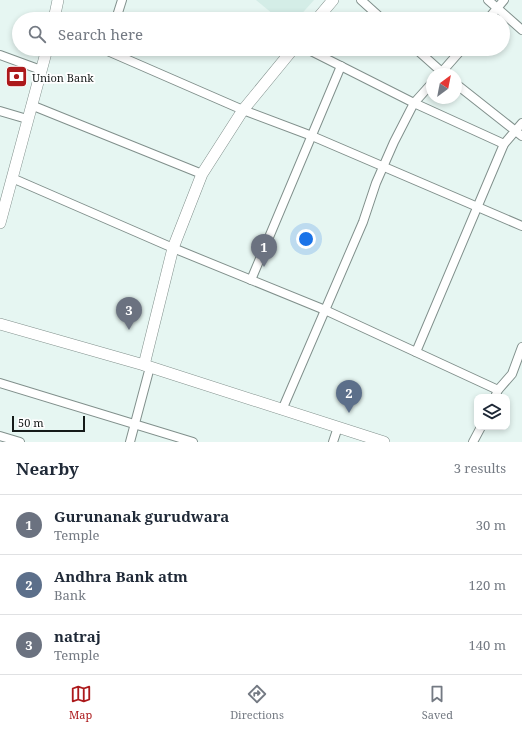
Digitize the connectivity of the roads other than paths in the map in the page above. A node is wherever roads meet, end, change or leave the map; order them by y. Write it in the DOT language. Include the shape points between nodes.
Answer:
graph roads {
  1 [pos="58,0"];
  2 [pos="122,0"];
  3 [pos="333,0"];
  4 [pos="361,0"];
  5 [pos="488,0"];
  6 [pos="504,0"];
  7 [pos="497,8"];
  8 [pos="55,12"];
  9 [pos="118,12"];
  10 [pos="323,12"];
  11 [pos="374,12"];
  12 [pos="494,12"];
  13 [pos="502,12"];
  14 [pos="510,19"];
  15 [pos="522,30"];
  16 [pos="0,55"];
  17 [pos="45,56"];
  18 [pos="121,56"];
  19 [pos="287,56"];
  20 [pos="321,56"];
  21 [pos="424,56"];
  22 [pos="456,56"];
  23 [pos="341,66"];
  24 [pos="437,68"];
  25 [pos="446,68"];
  26 [pos="41,70"];
  27 [pos="462,89"];
  28 [pos="426,90"];
  29 [pos="414,103"];
  30 [pos="31,105"];
  31 [pos="243,110"];
  32 [pos="0,111"];
  33 [pos="27,119"];
  34 [pos="522,123"];
  35 [pos="519,133"];
  36 [pos="312,136"];
  37 [pos="504,144"];
  38 [pos="383,166"];
  39 [pos="202,174"];
  40 [pos="12,178"];
  41 [pos="478,207"];
  42 [pos="0,223"];
  43 [pos="522,226"];
  44 [pos="173,248"];
  45 [pos="251,280"];
  46 [pos="325,310"];
  47 [pos="0,324"];
  48 [pos="522,347"];
  49 [pos="416,352"];
  50 [pos="147,366"];
  51 [pos="0,383"];
  52 [pos="496,393"];
  53 [pos="282,410"];
  54 [pos="134,425"];
  55 [pos="338,427"];
  56 [pos="479,430"];
  57 [pos="0,436"];
  58 [pos="20,442"];
  59 [pos="130,442"];
  60 [pos="193,442"];
  61 [pos="333,442"];
  62 [pos="384,442"];
  63 [pos="473,442"];
  1 -- 8 [label="main road"];
  2 -- 9 [label="street"];
  3 -- 10 [label="main road"];
  4 -- 11 [label="street"];
  5 -- 7 [label="street"];
  6 -- 7 [label="street"];
  7 -- 12 [label="street"];
  7 -- 13 [label="street"];
  14 -- 15 [label="street"];
  16 -- 26 [label="street"];
  17 -- 26 [label="main road"];
  18 -- 31 [label="street"];
  19 -- 31 [label="main road"];
  20 -- 23 [label="street"];
  21 -- 24 [label="street"];
  22 -- 25 [label="street"];
  23 -- 29 [label="street"];
  23 -- 36 [label="street"];
  26 -- 30 [label="main road"];
  27 -- 35 [label="street"];
  28 -- 29 [label="street"];
  29 -- 37 [label="street"];
  29 -- 38 [label="street"];
  30 -- 33 [label="main road"];
  30 -- 39 [label="street"];
  31 -- 36 [label="street"];
  31 -- 39 [label="main road"];
  32 -- 33 [label="street"];
  33 -- 40 [label="main road"];
  34 -- 35 [label="street"];
  35 -- 37 [label="street"];
  36 -- 38 [label="street"];
  36 -- 45 [label="street"];
  37 -- 41 [label="street"];
  38 -- 41 [label="street"];
  38 -- 46 [label="street" via="363,222"];
  39 -- 44 [label="main road"];
  40 -- 42 [label="main road"];
  40 -- 44 [label="street"];
  41 -- 43 [label="street"];
  41 -- 49 [label="street"];
  44 -- 45 [label="street"];
  44 -- 50 [label="main road"];
  45 -- 46 [label="street"];
  46 -- 49 [label="street"];
  46 -- 53 [label="street"];
  47 -- 50 [label="main road"];
  48 -- 52 [label="street" via="512,374"];
  49 -- 52 [label="street"];
  50 -- 53 [label="main road"];
  50 -- 54 [label="street"];
  51 -- 54 [label="street"];
  53 -- 55 [label="main road"];
  54 -- 59 [label="street"];
  54 -- 60 [label="street"];
  55 -- 61 [label="street"];
  55 -- 62 [label="main road"];
  56 -- 63 [label="street"];
  57 -- 58 [label="street"];
}
